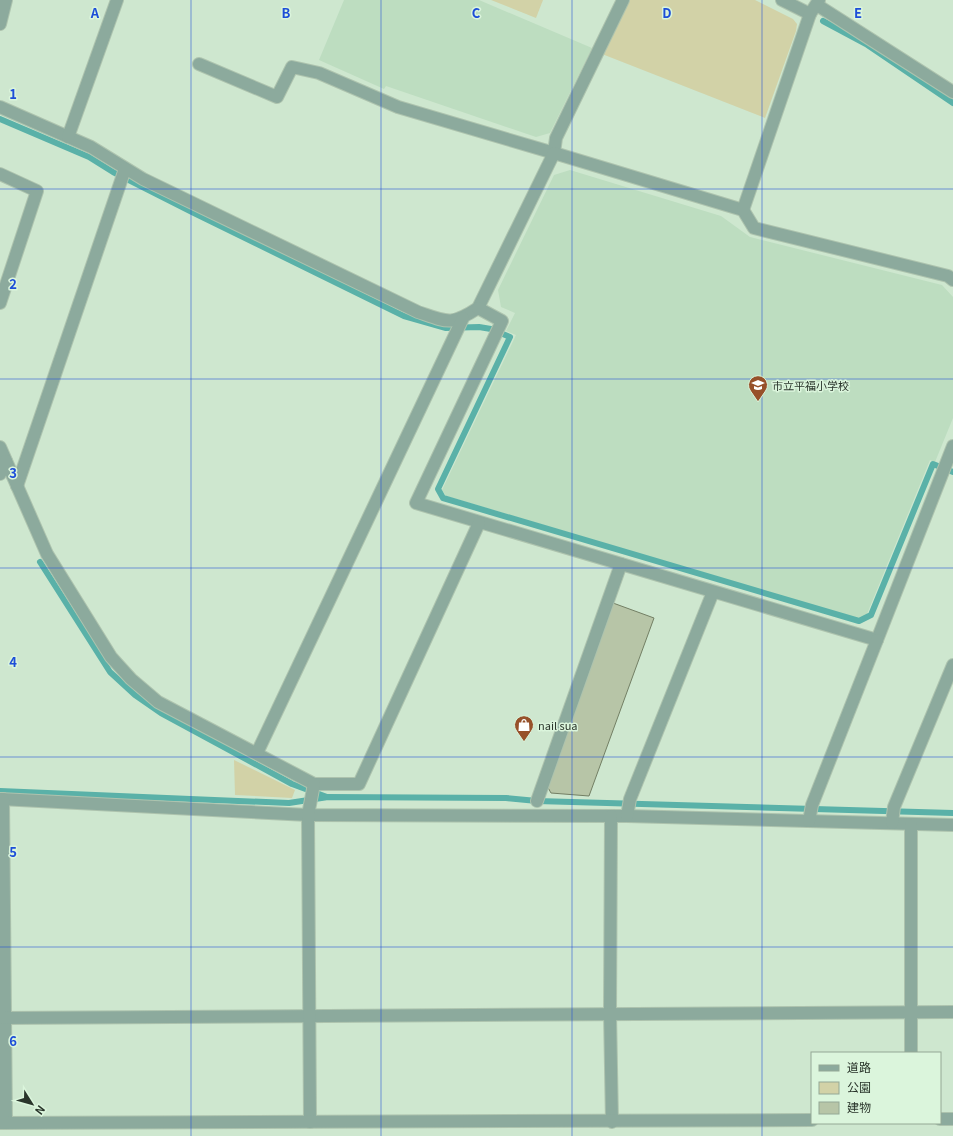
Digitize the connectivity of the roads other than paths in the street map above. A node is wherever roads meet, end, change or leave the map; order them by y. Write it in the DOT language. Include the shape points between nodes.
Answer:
graph roads {
  1 [pos="6,0"];
  2 [pos="117,0"];
  3 [pos="623,0"];
  4 [pos="782,0"];
  5 [pos="816,6"];
  6 [pos="0,24"];
  7 [pos="199,64"];
  8 [pos="953,92"];
  9 [pos="0,107"];
  10 [pos="68,137"];
  11 [pos="554,153"];
  12 [pos="0,174"];
  13 [pos="123,175"];
  14 [pos="743,210"];
  15 [pos="953,280"];
  16 [pos="0,303"];
  17 [pos="478,308"];
  18 [pos="460,324"];
  19 [pos="0,447"];
  20 [pos="949,459"];
  21 [pos="6,461"];
  22 [pos="0,474"];
  23 [pos="17,486"];
  24 [pos="479,523"];
  25 [pos="621,564"];
  26 [pos="713,592"];
  27 [pos="877,640"];
  28 [pos="953,665"];
  29 [pos="257,753"];
  30 [pos="313,787"];
  31 [pos="1,799"];
  32 [pos="536,801"];
  33 [pos="629,808"];
  34 [pos="309,810"];
  35 [pos="810,814"];
  36 [pos="893,815"];
  37 [pos="611,816"];
  38 [pos="911,825"];
  39 [pos="953,826"];
  40 [pos="910,1012"];
  41 [pos="953,1012"];
  42 [pos="610,1014"];
  43 [pos="3,1017"];
  44 [pos="309,1017"];
  45 [pos="911,1052"];
  46 [pos="941,1119"];
  47 [pos="953,1119"];
  48 [pos="811,1120"];
  49 [pos="310,1122"];
  50 [pos="612,1122"];
  51 [pos="3,1123"];
  1 -- 6 [label="street"];
  2 -- 10 [label="street"];
  3 -- 11 [label="street" via="556,138"];
  4 -- 5 [label="street"];
  5 -- 8 [label="street"];
  5 -- 14 [label="street"];
  7 -- 11 [label="street" via="277,96 292,67 319,73 398,107"];
  9 -- 10 [label="street"];
  10 -- 13 [label="street" via="91,148"];
  11 -- 14 [label="street"];
  11 -- 17 [label="street"];
  12 -- 16 [label="street" via="37,191"];
  13 -- 18 [label="street" via="418,312"];
  13 -- 23 [label="street"];
  14 -- 15 [label="street" via="754,228 948,276"];
  17 -- 18 [label="street"];
  17 -- 24 [label="street" via="502,321 416,503"];
  18 -- 29 [label="street"];
  19 -- 21 [label="street"];
  20 -- 27 [label="street"];
  21 -- 22 [label="street"];
  21 -- 23 [label="street"];
  23 -- 29 [label="street" via="47,554 111,656 131,679 158,702"];
  24 -- 25 [label="street"];
  24 -- 30 [label="street" via="359,784"];
  25 -- 26 [label="street"];
  25 -- 32 [label="street"];
  26 -- 27 [label="street"];
  26 -- 33 [label="street"];
  27 -- 35 [label="street"];
  28 -- 36 [label="street"];
  29 -- 30 [label="street"];
  30 -- 34 [label="street"];
  31 -- 34 [label="street"];
  31 -- 43 [label="street"];
  33 -- 35 [label="street"];
  33 -- 37 [label="street"];
  34 -- 37 [label="street"];
  34 -- 44 [label="street"];
  35 -- 36 [label="street"];
  36 -- 38 [label="street"];
  37 -- 42 [label="street"];
  38 -- 39 [label="street"];
  38 -- 40 [label="street"];
  40 -- 41 [label="street"];
  40 -- 42 [label="street"];
  40 -- 45 [label="street"];
  42 -- 44 [label="street"];
  42 -- 50 [label="street"];
  43 -- 44 [label="street"];
  43 -- 51 [label="street"];
  44 -- 49 [label="street"];
  46 -- 47 [label="street"];
  48 -- 50 [label="street"];
  49 -- 50 [label="street"];
  49 -- 51 [label="street"];
}
